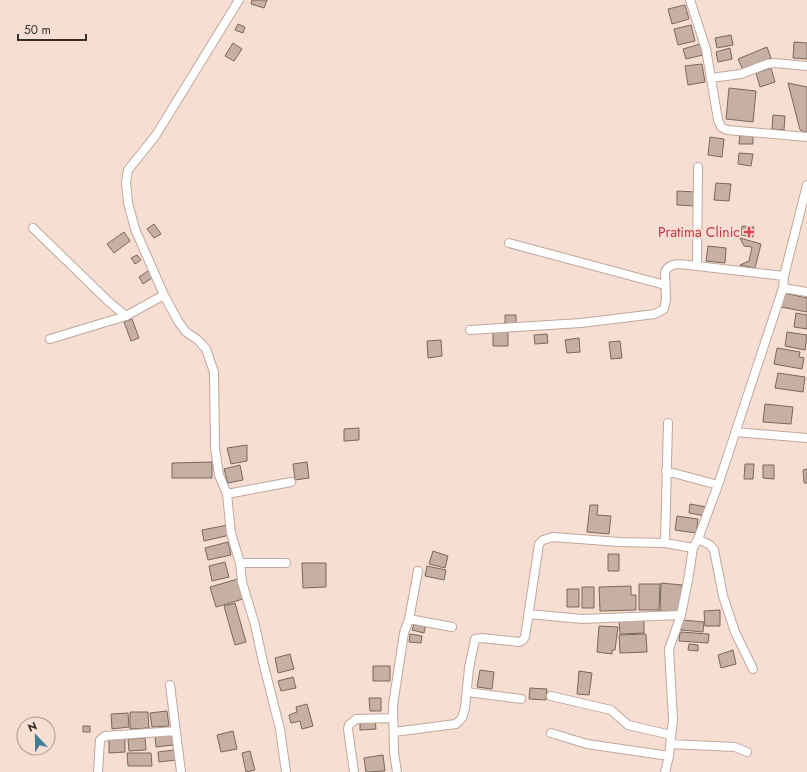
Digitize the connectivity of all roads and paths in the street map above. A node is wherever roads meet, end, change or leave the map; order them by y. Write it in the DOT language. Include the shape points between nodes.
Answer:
graph roads {
  1 [pos="239,0"];
  2 [pos="690,0"];
  3 [pos="807,66"];
  4 [pos="711,78"];
  5 [pos="807,137"];
  6 [pos="698,167"];
  7 [pos="807,185"];
  8 [pos="33,228"];
  9 [pos="509,243"];
  10 [pos="697,266"];
  11 [pos="784,276"];
  12 [pos="665,285"];
  13 [pos="783,288"];
  14 [pos="807,292"];
  15 [pos="164,295"];
  16 [pos="126,316"];
  17 [pos="470,330"];
  18 [pos="50,339"];
  19 [pos="668,423"];
  20 [pos="735,432"];
  21 [pos="807,438"];
  22 [pos="666,471"];
  23 [pos="291,482"];
  24 [pos="718,485"];
  25 [pos="227,494"];
  26 [pos="698,539"];
  27 [pos="665,543"];
  28 [pos="693,548"];
  29 [pos="240,563"];
  30 [pos="286,563"];
  31 [pos="418,571"];
  32 [pos="529,614"];
  33 [pos="681,615"];
  34 [pos="409,618"];
  35 [pos="452,627"];
  36 [pos="753,669"];
  37 [pos="170,685"];
  38 [pos="467,692"];
  39 [pos="551,696"];
  40 [pos="521,698"];
  41 [pos="394,718"];
  42 [pos="176,730"];
  43 [pos="394,732"];
  44 [pos="551,733"];
  45 [pos="671,735"];
  46 [pos="670,744"];
  47 [pos="747,752"];
  48 [pos="669,756"];
  49 [pos="98,772"];
  50 [pos="181,772"];
  51 [pos="286,772"];
  52 [pos="354,772"];
  53 [pos="397,772"];
  54 [pos="665,772"];
  1 -- 15 [label="street" via="159,129 128,170 128,203 135,229"];
  2 -- 4 [label="street" via="706,49"];
  3 -- 4 [label="street" via="767,64 741,74"];
  4 -- 5 [label="street" via="721,127 727,130"];
  6 -- 10 [label="street"];
  7 -- 11 [label="street"];
  8 -- 16 [label="street"];
  9 -- 12 [label="street"];
  10 -- 11 [label="street"];
  10 -- 12 [label="street" via="673,264 665,272"];
  11 -- 13 [label="street"];
  12 -- 17 [label="street" via="664,309 655,314 581,324"];
  13 -- 14 [label="street"];
  13 -- 20 [label="street"];
  15 -- 16 [label="street"];
  15 -- 25 [label="street" via="186,332 206,349 212,364 215,448 219,475"];
  16 -- 18 [label="street"];
  19 -- 22 [label="street"];
  20 -- 21 [label="street"];
  20 -- 24 [label="street"];
  22 -- 24 [label="street"];
  22 -- 27 [label="street"];
  23 -- 25 [label="street"];
  24 -- 26 [label="street"];
  25 -- 29 [label="street" via="231,533"];
  26 -- 28 [label="street"];
  26 -- 36 [label="street" via="714,550 723,596 735,632"];
  27 -- 28 [label="street"];
  27 -- 32 [label="street" via="553,537 542,540 539,544"];
  28 -- 33 [label="street"];
  29 -- 30 [label="street"];
  29 -- 51 [label="street" via="242,582 280,730"];
  31 -- 34 [label="street"];
  32 -- 33 [label="street" via="582,620"];
  32 -- 38 [label="street" via="525,637 519,642 475,639"];
  33 -- 45 [label="street" via="669,649 673,720"];
  34 -- 35 [label="street"];
  34 -- 41 [label="street" via="404,632 393,705"];
  37 -- 42 [label="street"];
  38 -- 40 [label="street"];
  38 -- 43 [label="street" via="462,718 456,724"];
  39 -- 45 [label="street" via="611,710 628,725"];
  41 -- 43 [label="street"];
  41 -- 52 [label="street" via="356,719 349,725"];
  42 -- 49 [label="street" via="105,736 100,740"];
  42 -- 50 [label="street"];
  43 -- 53 [label="street"];
  44 -- 48 [label="street" via="587,744"];
  45 -- 46 [label="street"];
  46 -- 47 [label="street" via="735,747"];
  46 -- 48 [label="street"];
  48 -- 54 [label="street"];
}
